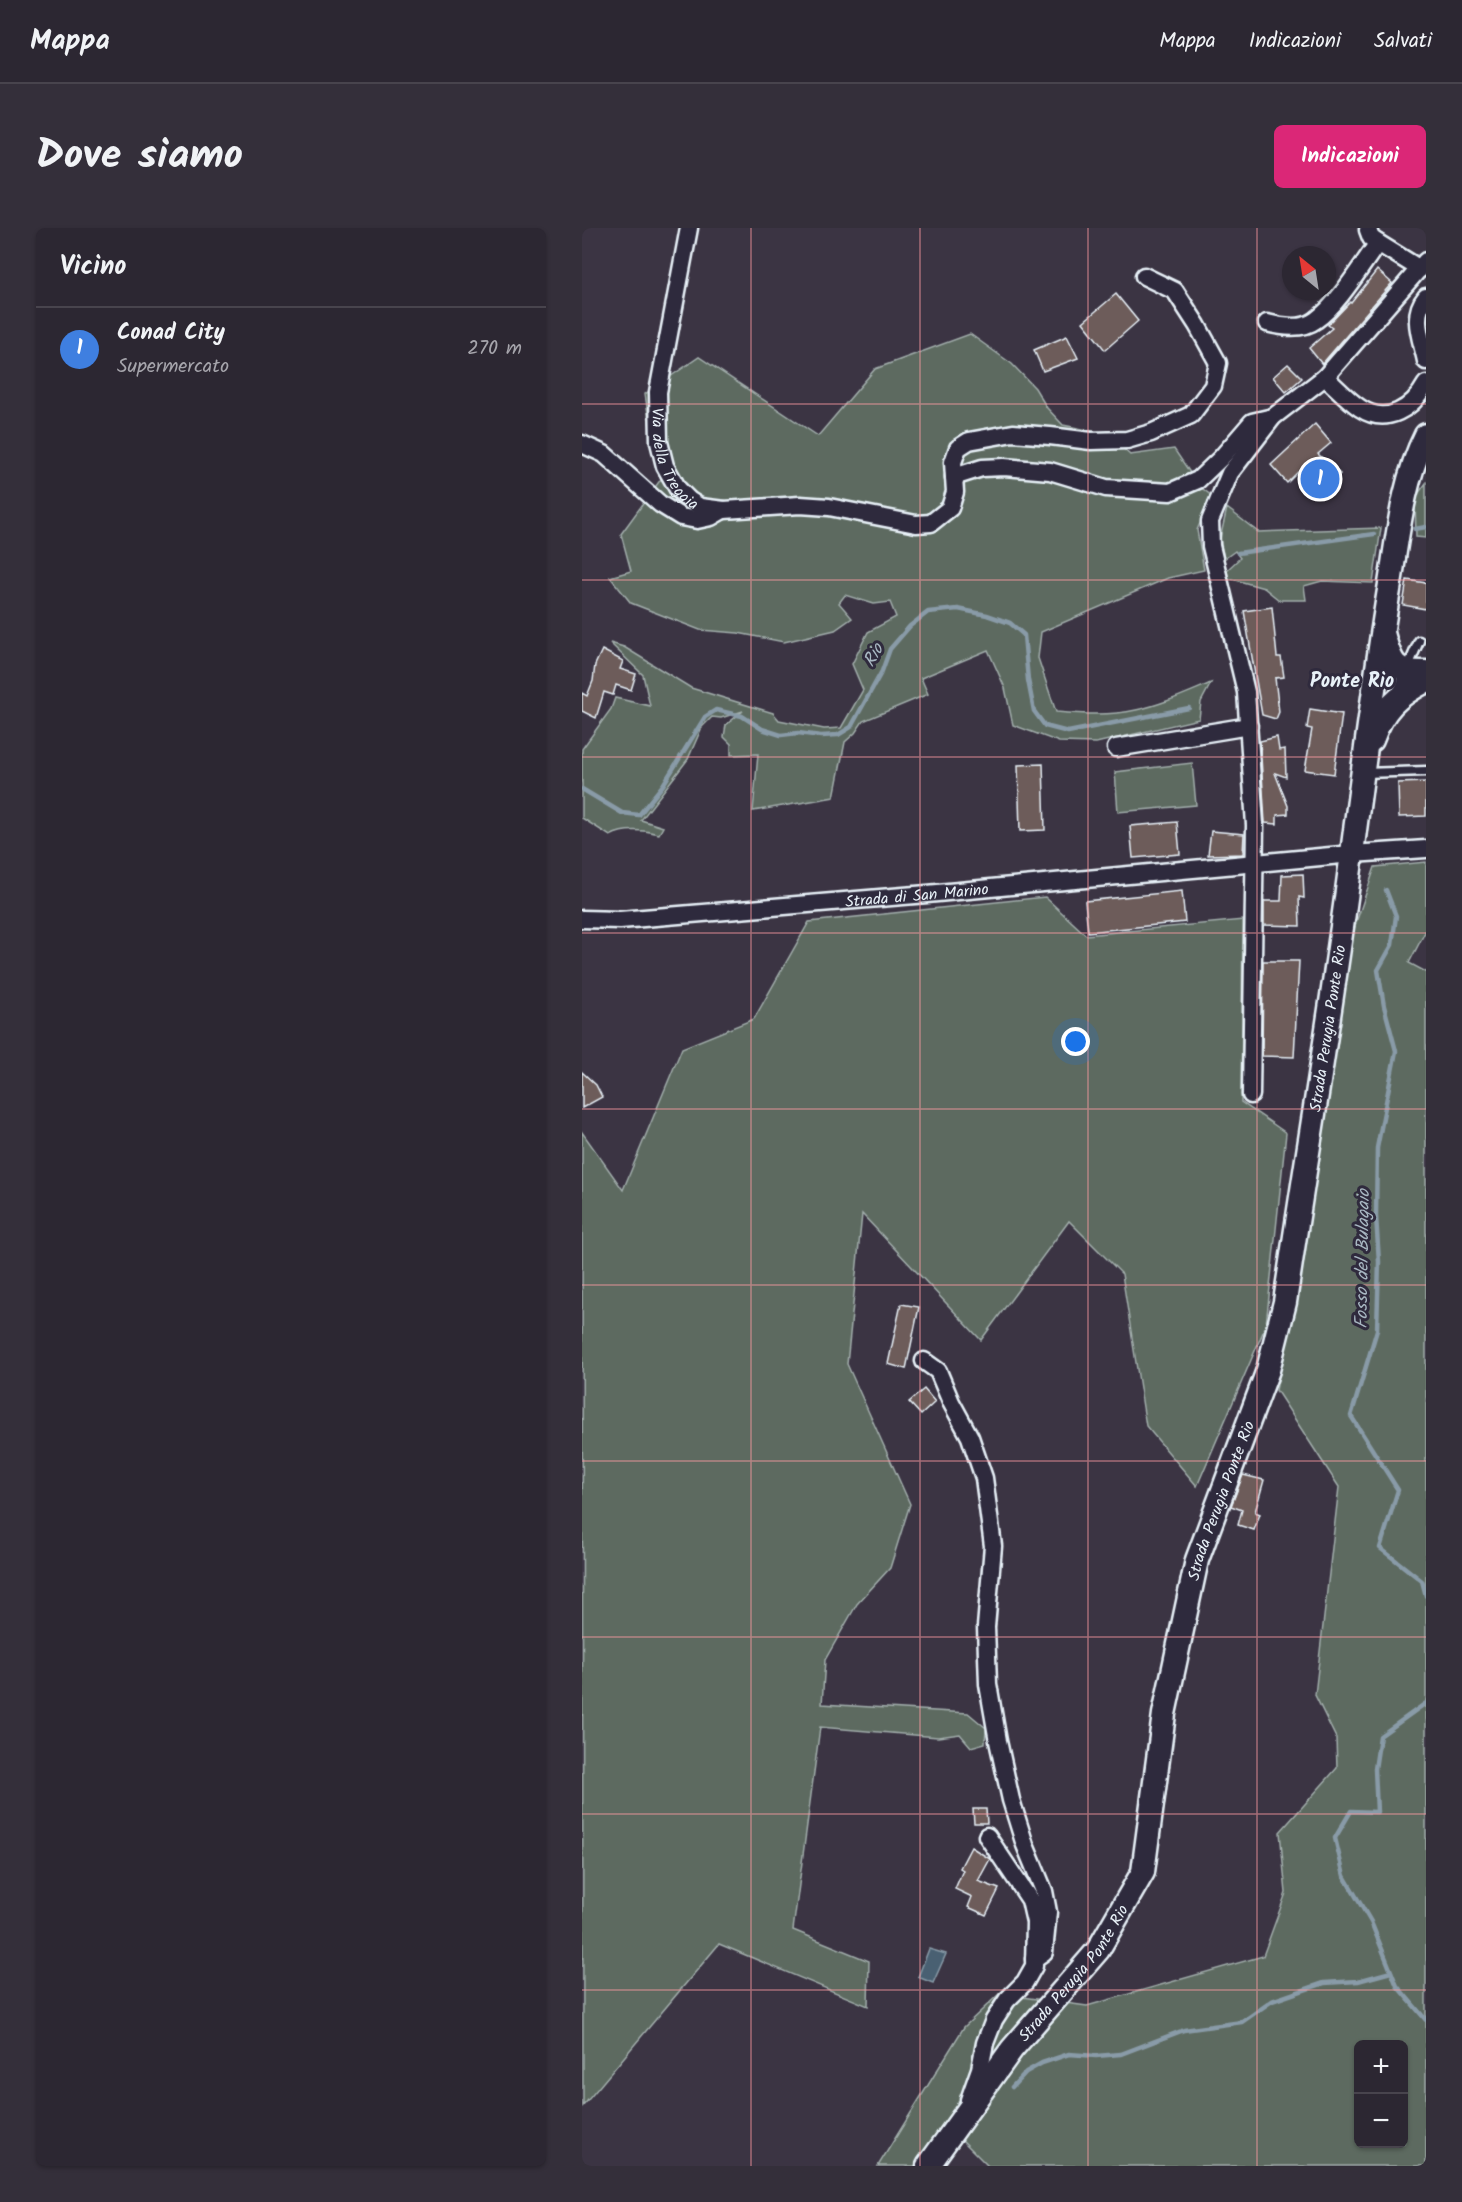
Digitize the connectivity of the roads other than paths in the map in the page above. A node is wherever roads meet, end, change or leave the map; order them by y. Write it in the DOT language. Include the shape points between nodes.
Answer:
graph roads {
  1 [pos="689,228"];
  2 [pos="1369,228"];
  3 [pos="1378,243"];
  4 [pos="1423,265"];
  5 [pos="1144,276"];
  6 [pos="1426,297"];
  7 [pos="1267,323"];
  8 [pos="1426,361"];
  9 [pos="1325,377"];
  10 [pos="1426,384"];
  11 [pos="1273,417"];
  12 [pos="582,444"];
  13 [pos="1423,445"];
  14 [pos="954,477"];
  15 [pos="1426,477"];
  16 [pos="1402,506"];
  17 [pos="724,510"];
  18 [pos="1382,628"];
  19 [pos="1419,641"];
  20 [pos="1416,671"];
  21 [pos="1426,681"];
  22 [pos="1392,703"];
  23 [pos="1249,726"];
  24 [pos="1116,748"];
  25 [pos="1426,771"];
  26 [pos="1361,773"];
  27 [pos="1426,849"];
  28 [pos="1352,854"];
  29 [pos="1253,864"];
  30 [pos="582,920"];
  31 [pos="1251,1095"];
  32 [pos="924,1360"];
  33 [pos="987,1836"];
  34 [pos="1034,1959"];
  35 [pos="968,2110"];
  36 [pos="928,2166"];
  1 -- 17 [label="street, Via della Treggia" via="658,392 659,442 665,466 678,489 700,507"];
  2 -- 3 [label="street" via="1371,238"];
  3 -- 4 [label="street"];
  3 -- 7 [label="street" via="1315,322 1292,327"];
  4 -- 9 [label="street"];
  5 -- 14 [label="street, Via della Treggia" via="1175,291 1218,363 1214,386 1191,415 1127,440 1090,441 1012,433 969,441 958,448 953,462"];
  6 -- 8 [label="street" via="1418,306 1418,324"];
  9 -- 10 [label="street" via="1361,409 1381,416 1401,411 1418,399"];
  9 -- 11 [label="street"];
  11 -- 14 [label="street" via="1252,422 1198,480 1170,492 1106,488 1050,471 1004,467 982,468"];
  11 -- 23 [label="street" via="1230,473 1210,521 1211,546 1246,692"];
  12 -- 17 [label="street" via="604,454 660,504 681,517 697,520"];
  13 -- 16 [label="main road, Strada Perugia Ponte Rio"];
  14 -- 17 [label="street, Via della Treggia" via="950,508 931,523 916,524 800,505"];
  15 -- 16 [label="main road, Strada Perugia Ponte Rio"];
  16 -- 18 [label="main road, Strada Perugia Ponte Rio"];
  18 -- 20 [label="main road, Strada Perugia Ponte Rio" via="1395,664"];
  18 -- 26 [label="main road, Strada Perugia Ponte Rio"];
  19 -- 20 [label="lane"];
  20 -- 22 [label="lane"];
  21 -- 22 [label="main road, Strada Perugia Ponte Rio"];
  22 -- 26 [label="main road, Strada Perugia Ponte Rio" via="1377,726"];
  23 -- 24 [label="street"];
  23 -- 29 [label="street" via="1255,825"];
  25 -- 26 [label="lane"];
  26 -- 28 [label="main road, Strada Perugia Ponte Rio"];
  27 -- 28 [label="street, Strada di San Marino"];
  28 -- 29 [label="street, Strada di San Marino"];
  28 -- 35 [label="main road, Strada Perugia Ponte Rio" via="1285,1302 1268,1370 1197,1560 1164,1714 1143,1872 1098,1950 1012,2049"];
  29 -- 30 [label="street, Strada di San Marino" via="620,920"];
  29 -- 31 [label="street"];
  32 -- 34 [label="street" via="938,1371 970,1437 984,1478 993,1546 986,1627 988,1684 1011,1800 1048,1912 1044,1952"];
  33 -- 34 [label="street" via="1030,1900 1035,1922"];
  34 -- 35 [label="street" via="1025,1982 994,2020"];
  35 -- 36 [label="main road, Strada Perugia Ponte Rio"];
}
